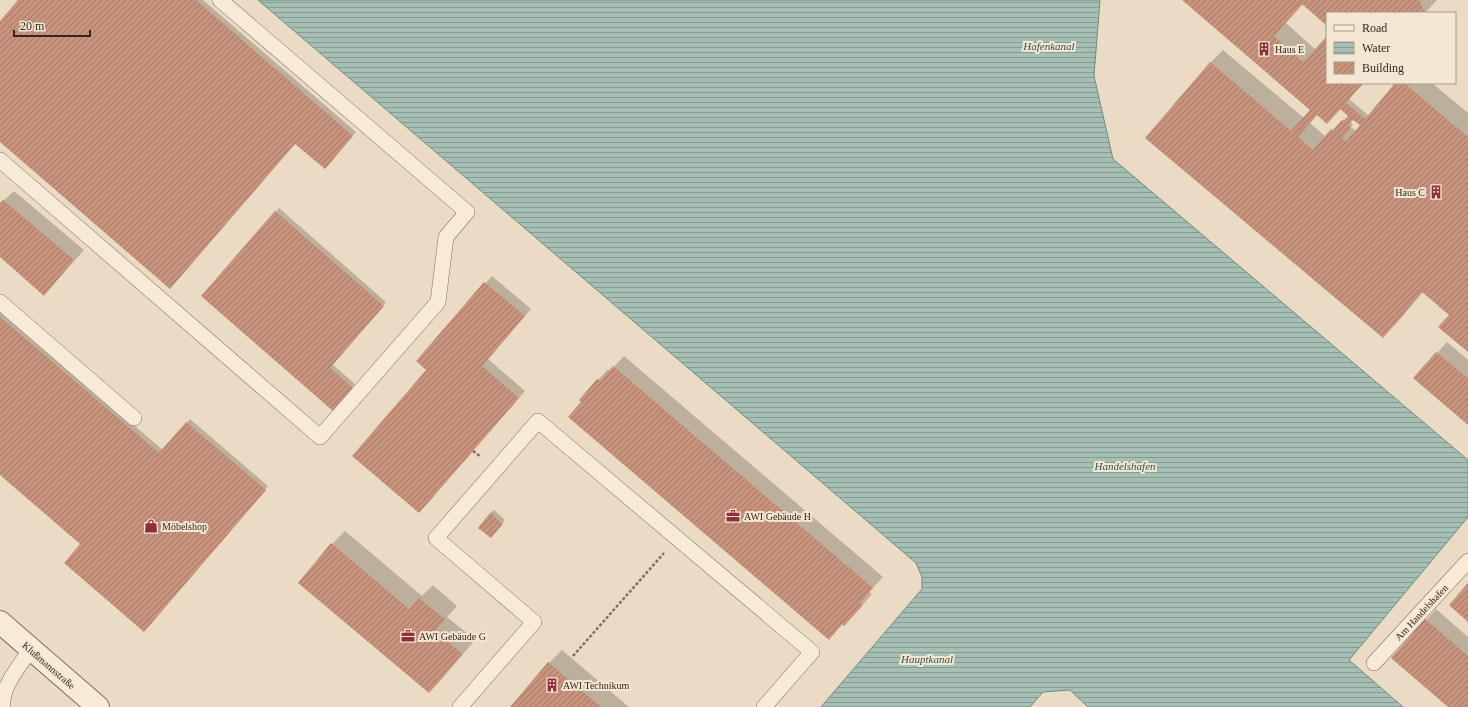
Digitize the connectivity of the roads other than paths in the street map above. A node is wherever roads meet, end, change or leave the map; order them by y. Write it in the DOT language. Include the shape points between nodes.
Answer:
graph roads {
  1 [pos="220,0"];
  2 [pos="0,160"];
  3 [pos="0,302"];
  4 [pos="134,418"];
  5 [pos="1468,561"];
  6 [pos="0,622"];
  7 [pos="31,649"];
  8 [pos="1374,663"];
  9 [pos="3,707"];
  10 [pos="98,707"];
  11 [pos="460,707"];
  12 [pos="764,707"];
  1 -- 2 [label="lane" via="467,212 446,236 438,302 320,437"];
  3 -- 4 [label="lane"];
  5 -- 8 [label="lane, Am Handelshafen"];
  6 -- 7 [label="street, Klußmannstraße"];
  7 -- 9 [label="lane" via="6,687"];
  7 -- 10 [label="street, Klußmannstraße"];
  11 -- 12 [label="lane" via="534,622 436,538 538,421 812,652"];
}
